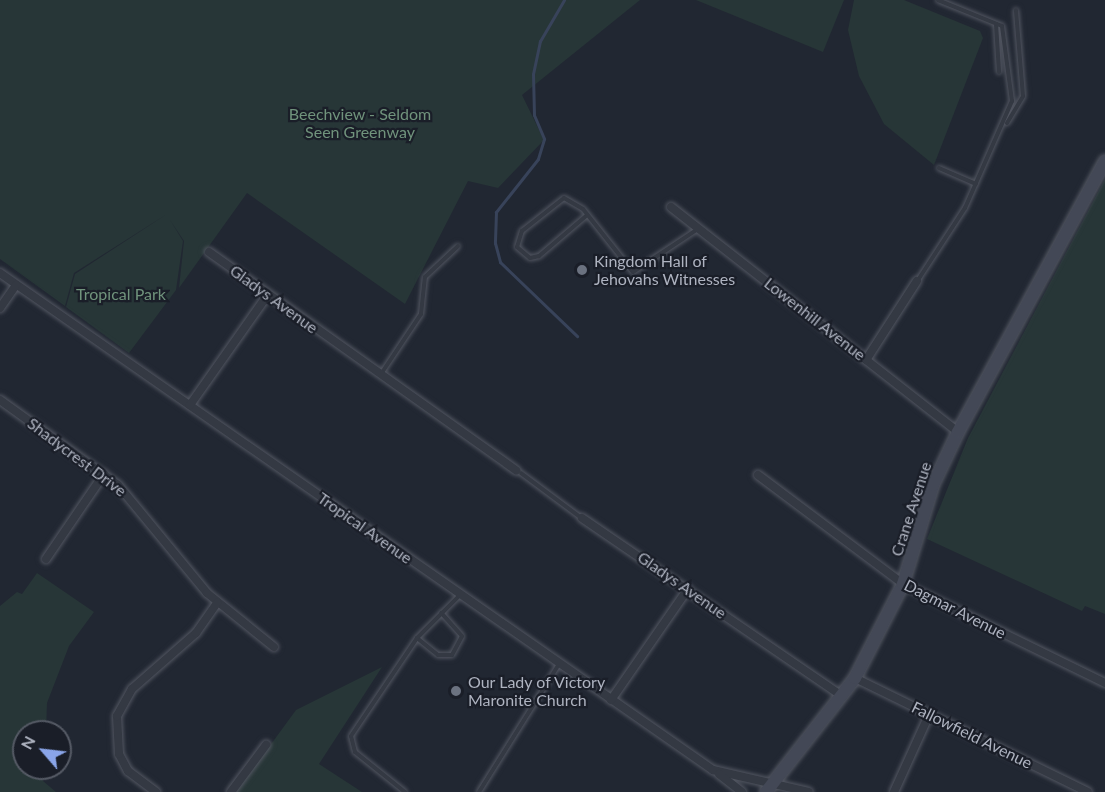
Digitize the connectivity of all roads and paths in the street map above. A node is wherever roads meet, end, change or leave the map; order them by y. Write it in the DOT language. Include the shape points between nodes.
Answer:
graph roads {
  1 [pos="938,0"];
  2 [pos="1016,10"];
  3 [pos="995,23"];
  4 [pos="999,72"];
  5 [pos="1005,126"];
  6 [pos="1105,161"];
  7 [pos="939,168"];
  8 [pos="976,184"];
  9 [pos="671,207"];
  10 [pos="586,216"];
  11 [pos="699,229"];
  12 [pos="458,246"];
  13 [pos="209,252"];
  14 [pos="0,273"];
  15 [pos="917,281"];
  16 [pos="16,285"];
  17 [pos="267,296"];
  18 [pos="0,308"];
  19 [pos="866,360"];
  20 [pos="380,375"];
  21 [pos="0,400"];
  22 [pos="190,405"];
  23 [pos="958,432"];
  24 [pos="518,472"];
  25 [pos="104,474"];
  26 [pos="758,475"];
  27 [pos="582,518"];
  28 [pos="46,559"];
  29 [pos="903,584"];
  30 [pos="688,590"];
  31 [pos="460,595"];
  32 [pos="217,603"];
  33 [pos="441,613"];
  34 [pos="417,638"];
  35 [pos="274,647"];
  36 [pos="559,664"];
  37 [pos="855,678"];
  38 [pos="1105,682"];
  39 [pos="843,697"];
  40 [pos="610,700"];
  41 [pos="929,715"];
  42 [pos="266,745"];
  43 [pos="713,770"];
  44 [pos="775,782"];
  45 [pos="156,792"];
  46 [pos="231,792"];
  47 [pos="405,792"];
  48 [pos="479,792"];
  49 [pos="742,792"];
  50 [pos="766,792"];
  51 [pos="809,792"];
  52 [pos="894,792"];
  53 [pos="1088,792"];
  1 -- 3 [label="lane"];
  2 -- 5 [label="lane" via="1023,96"];
  3 -- 4 [label="lane"];
  3 -- 5 [label="lane" via="1005,32 1012,101"];
  5 -- 8 [label="lane"];
  6 -- 23 [label="street, Crane Avenue"];
  7 -- 8 [label="lane"];
  8 -- 15 [label="lane"];
  9 -- 11 [label="street, Lowenhill Avenue"];
  10 -- 10 [label="lane" via="574,201 555,202 522,231 517,246 530,258 539,256"];
  10 -- 11 [label="lane" via="633,272"];
  11 -- 19 [label="street, Lowenhill Avenue"];
  12 -- 20 [label="lane" via="425,277 421,314"];
  13 -- 17 [label="street, Gladys Avenue"];
  14 -- 16 [label="street, Tropical Avenue"];
  15 -- 19 [label="street"];
  16 -- 18 [label="street"];
  16 -- 22 [label="street, Tropical Avenue"];
  17 -- 20 [label="street, Gladys Avenue"];
  17 -- 22 [label="street"];
  19 -- 23 [label="street, Lowenhill Avenue"];
  20 -- 24 [label="street, Gladys Avenue"];
  21 -- 25 [label="street, Shadycrest Drive"];
  22 -- 31 [label="street, Tropical Avenue"];
  23 -- 29 [label="street, Crane Avenue" via="933,485"];
  24 -- 27 [label="lane, Gladys Avenue"];
  25 -- 28 [label="street"];
  25 -- 32 [label="street, Shadycrest Drive" via="132,499"];
  26 -- 29 [label="street, Dagmar Avenue"];
  27 -- 30 [label="street, Gladys Avenue"];
  29 -- 37 [label="street, Crane Avenue"];
  29 -- 38 [label="street, Dagmar Avenue"];
  30 -- 39 [label="street, Gladys Avenue"];
  30 -- 40 [label="street"];
  31 -- 33 [label="lane"];
  31 -- 36 [label="street, Tropical Avenue"];
  32 -- 35 [label="street, Shadycrest Drive"];
  32 -- 45 [label="street" via="196,633 132,689 117,716 119,754 128,771"];
  33 -- 34 [label="lane"];
  33 -- 34 [label="lane" via="462,636 452,655 438,655"];
  34 -- 47 [label="lane" via="351,736 355,752"];
  36 -- 40 [label="street, Tropical Avenue"];
  36 -- 48 [label="lane"];
  37 -- 39 [label="street, Crane Avenue"];
  37 -- 41 [label="street, Fallowfield Avenue"];
  39 -- 44 [label="street, Crane Avenue"];
  40 -- 43 [label="street, Tropical Avenue"];
  41 -- 52 [label="street"];
  41 -- 53 [label="street, Fallowfield Avenue"];
  42 -- 46 [label="street"];
  43 -- 44 [label="street, Tropical Avenue"];
  43 -- 49 [label="street, Tropical Avenue"];
  44 -- 50 [label="street, Crane Avenue"];
  44 -- 51 [label="street, Tropical Avenue"];
}
